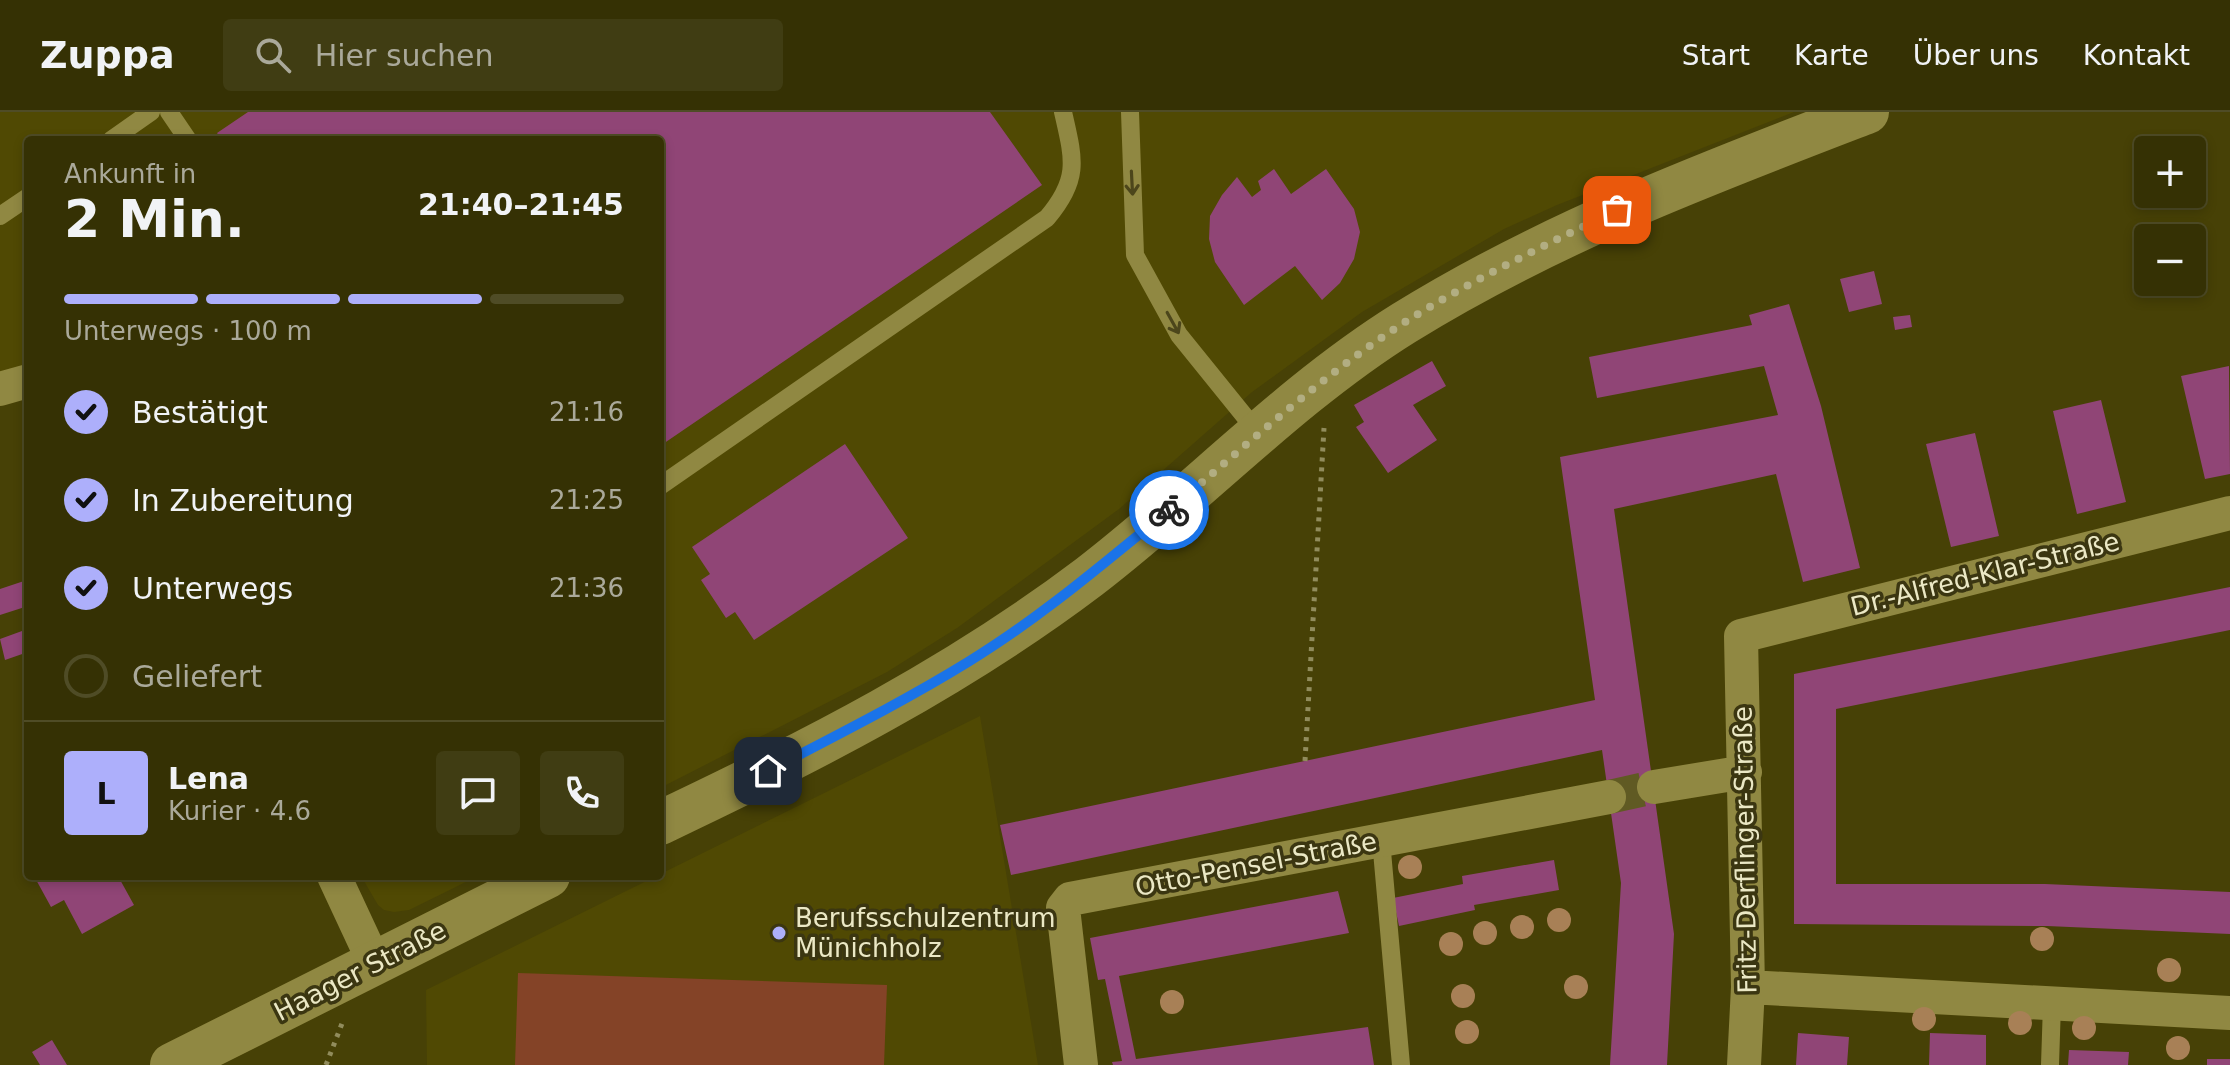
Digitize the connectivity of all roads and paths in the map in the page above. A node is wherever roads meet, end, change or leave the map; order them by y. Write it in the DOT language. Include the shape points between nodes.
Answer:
graph roads {
  1 [pos="151,112"];
  2 [pos="169,112"];
  3 [pos="1063,112"];
  4 [pos="1130,112"];
  5 [pos="1867,112"];
  6 [pos="117,136"];
  7 [pos="185,136"];
  8 [pos="24,200"];
  9 [pos="0,216"];
  10 [pos="1326,379"];
  11 [pos="24,382"];
  12 [pos="0,389"];
  13 [pos="1259,435"];
  14 [pos="664,483"];
  15 [pos="2230,513"];
  16 [pos="1741,636"];
  17 [pos="1305,761"];
  18 [pos="1745,772"];
  19 [pos="1654,787"];
  20 [pos="1609,797"];
  21 [pos="664,821"];
  22 [pos="1381,840"];
  23 [pos="336,880"];
  24 [pos="540,880"];
  25 [pos="375,964"];
  26 [pos="1748,987"];
  27 [pos="2052,1004"];
  28 [pos="2230,1013"];
  29 [pos="172,1065"];
  30 [pos="1081,1065"];
  31 [pos="1401,1065"];
  32 [pos="1744,1065"];
  33 [pos="2050,1065"];
  1 -- 6 [label="lane"];
  2 -- 7 [label="lane"];
  3 -- 14 [label="lane" via="1072,177 1047,218"];
  4 -- 13 [label="lane, one-way" via="1135,255 1179,335"];
  5 -- 10 [label="main road" via="1798,131 1486,274 1400,325"];
  8 -- 9 [label="lane"];
  10 -- 13 [label="main road"];
  10 -- 17 [label="path"];
  11 -- 12 [label="street"];
  13 -- 21 [label="main road" via="1092,575 969,661"];
  15 -- 16 [label="street, Dr.-Alfred-Klar-Straße"];
  16 -- 18 [label="street, Fritz-Derflinger-Straße"];
  18 -- 19 [label="street"];
  18 -- 26 [label="street, Fritz-Derflinger-Straße"];
  20 -- 22 [label="street, Otto-Pensel-Straße"];
  22 -- 30 [label="street, Otto-Pensel-Straße" via="1064,903"];
  22 -- 31 [label="lane"];
  23 -- 25 [label="street"];
  24 -- 25 [label="main road, Haager Straße"];
  25 -- 29 [label="main road, Haager Straße"];
  26 -- 27 [label="street"];
  26 -- 32 [label="street, Fritz-Derflinger-Straße"];
  27 -- 28 [label="street"];
  27 -- 33 [label="lane"];
}
